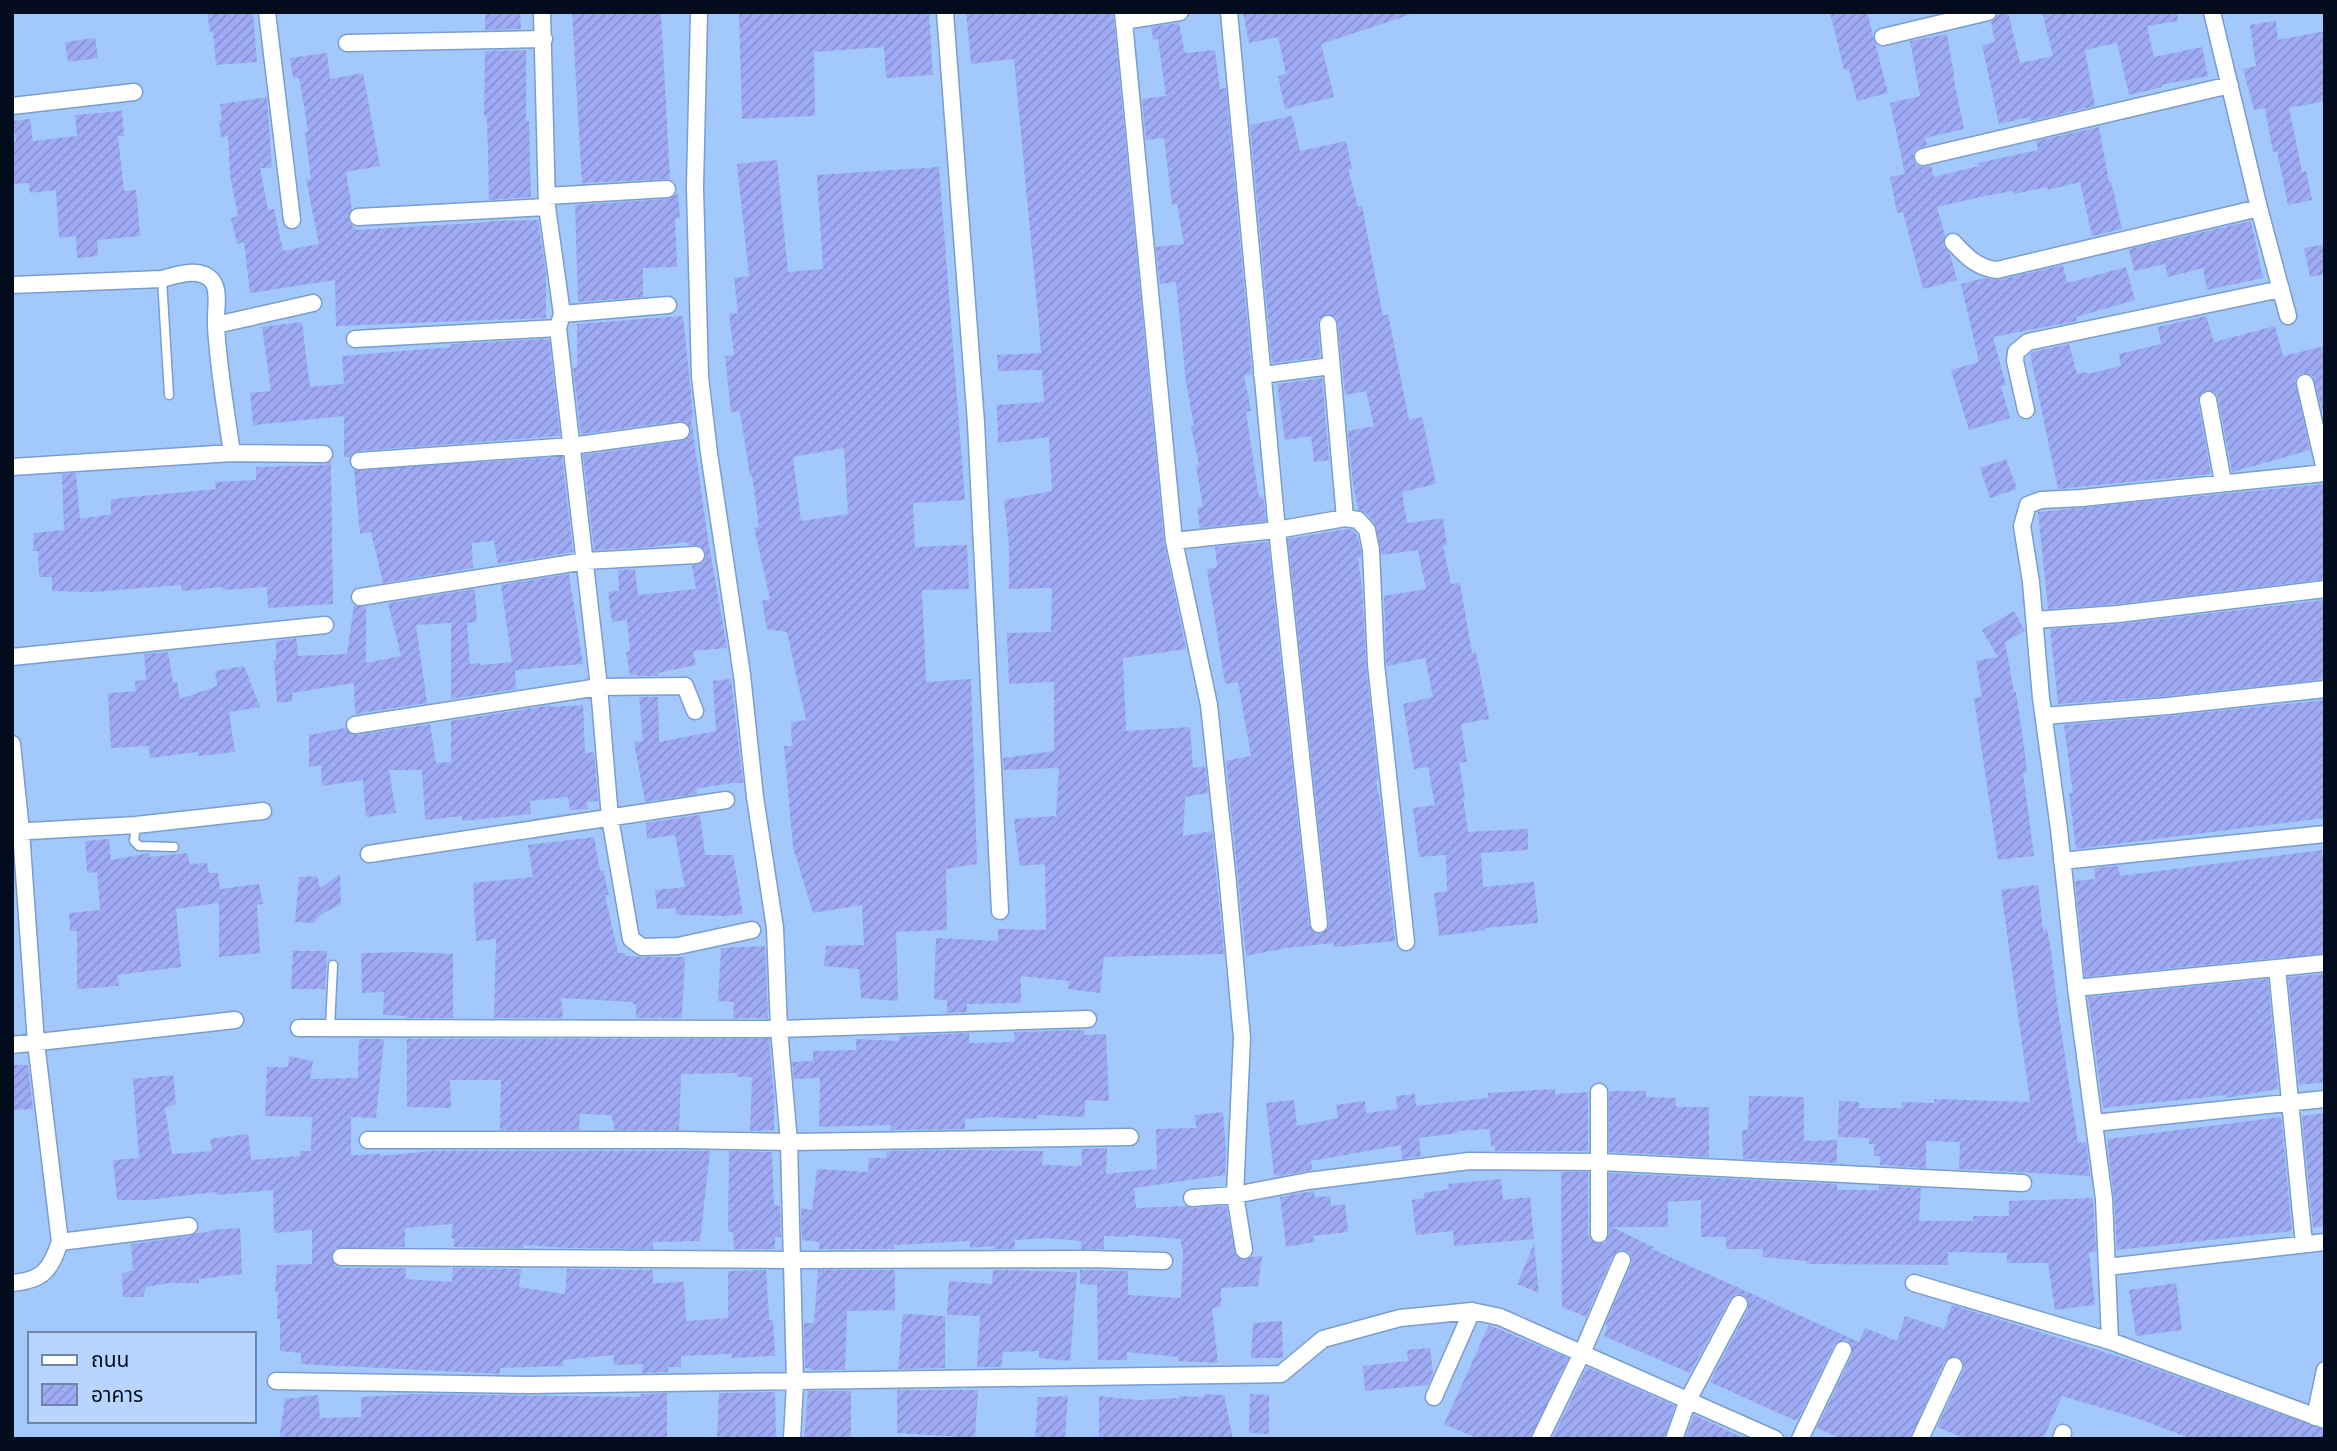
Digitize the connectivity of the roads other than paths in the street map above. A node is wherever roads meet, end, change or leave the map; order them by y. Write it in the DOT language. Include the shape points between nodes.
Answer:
graph roads {
  1 [pos="267,12"];
  2 [pos="542,12"];
  3 [pos="699,12"];
  4 [pos="945,12"];
  5 [pos="1181,12"];
  6 [pos="1230,12"];
  7 [pos="1988,12"];
  8 [pos="2213,12"];
  9 [pos="1123,16"];
  10 [pos="1883,37"];
  11 [pos="544,38"];
  12 [pos="347,43"];
  13 [pos="2230,85"];
  14 [pos="134,92"];
  15 [pos="12,106"];
  16 [pos="1923,158"];
  17 [pos="667,189"];
  18 [pos="547,202"];
  19 [pos="2259,208"];
  20 [pos="358,216"];
  21 [pos="292,220"];
  22 [pos="1953,242"];
  23 [pos="162,279"];
  24 [pos="12,285"];
  25 [pos="2281,289"];
  26 [pos="313,303"];
  27 [pos="668,305"];
  28 [pos="2288,316"];
  29 [pos="560,321"];
  30 [pos="1328,324"];
  31 [pos="216,325"];
  32 [pos="355,339"];
  33 [pos="1331,366"];
  34 [pos="1262,375"];
  35 [pos="2305,383"];
  36 [pos="169,395"];
  37 [pos="2208,400"];
  38 [pos="2026,410"];
  39 [pos="681,431"];
  40 [pos="571,446"];
  41 [pos="232,453"];
  42 [pos="324,454"];
  43 [pos="359,461"];
  44 [pos="12,467"];
  45 [pos="2325,472"];
  46 [pos="2223,482"];
  47 [pos="1345,518"];
  48 [pos="1277,530"];
  49 [pos="1174,541"];
  50 [pos="696,555"];
  51 [pos="585,561"];
  52 [pos="2325,590"];
  53 [pos="360,597"];
  54 [pos="2035,620"];
  55 [pos="325,625"];
  56 [pos="12,657"];
  57 [pos="701,681"];
  58 [pos="685,686"];
  59 [pos="599,687"];
  60 [pos="2325,688"];
  61 [pos="695,711"];
  62 [pos="2044,716"];
  63 [pos="355,725"];
  64 [pos="12,744"];
  65 [pos="726,800"];
  66 [pos="263,811"];
  67 [pos="610,818"];
  68 [pos="136,825"];
  69 [pos="17,831"];
  70 [pos="2325,834"];
  71 [pos="174,847"];
  72 [pos="369,854"];
  73 [pos="2062,861"];
  74 [pos="1000,911"];
  75 [pos="1319,924"];
  76 [pos="752,930"];
  77 [pos="1406,942"];
  78 [pos="2325,963"];
  79 [pos="333,965"];
  80 [pos="2277,968"];
  81 [pos="2076,988"];
  82 [pos="1088,1019"];
  83 [pos="236,1020"];
  84 [pos="299,1028"];
  85 [pos="330,1028"];
  86 [pos="779,1029"];
  87 [pos="36,1043"];
  88 [pos="12,1045"];
  89 [pos="1599,1092"];
  90 [pos="2325,1099"];
  91 [pos="2290,1101"];
  92 [pos="2094,1124"];
  93 [pos="1130,1137"];
  94 [pos="368,1140"];
  95 [pos="789,1142"];
  96 [pos="1601,1162"];
  97 [pos="2023,1183"];
  98 [pos="1235,1195"];
  99 [pos="1192,1198"];
  100 [pos="189,1226"];
  101 [pos="1599,1234"];
  102 [pos="60,1242"];
  103 [pos="2325,1242"];
  104 [pos="2304,1244"];
  105 [pos="1244,1250"];
  106 [pos="341,1257"];
  107 [pos="792,1260"];
  108 [pos="1164,1261"];
  109 [pos="1622,1261"];
  110 [pos="2107,1267"];
  111 [pos="12,1283"];
  112 [pos="1914,1283"];
  113 [pos="1739,1304"];
  114 [pos="1472,1311"];
  115 [pos="2110,1341"];
  116 [pos="1843,1350"];
  117 [pos="1582,1353"];
  118 [pos="1954,1366"];
  119 [pos="2325,1370"];
  120 [pos="276,1381"];
  121 [pos="795,1382"];
  122 [pos="1434,1397"];
  123 [pos="1688,1400"];
  124 [pos="2320,1418"];
  125 [pos="792,1439"];
  126 [pos="1540,1439"];
  127 [pos="1674,1439"];
  128 [pos="1775,1439"];
  129 [pos="1800,1439"];
  130 [pos="1920,1439"];
  1 -- 21 [label="street"];
  2 -- 11 [label="street"];
  3 -- 86 [label="street" via="695,187 700,377 775,928"];
  4 -- 74 [label="street" via="976,423"];
  5 -- 9 [label="street"];
  6 -- 34 [label="street"];
  7 -- 10 [label="street"];
  8 -- 13 [label="street"];
  9 -- 49 [label="street"];
  11 -- 12 [label="street"];
  11 -- 18 [label="street"];
  13 -- 16 [label="street"];
  13 -- 19 [label="street"];
  14 -- 15 [label="street"];
  17 -- 18 [label="street"];
  18 -- 20 [label="street"];
  18 -- 29 [label="street"];
  19 -- 22 [label="street" via="1997,270 1977,265"];
  19 -- 25 [label="street"];
  23 -- 24 [label="street"];
  23 -- 31 [label="street" via="185,272 201,274 212,282"];
  23 -- 36 [label="lane"];
  25 -- 28 [label="street"];
  25 -- 38 [label="street" via="2028,342 2016,352 2015,361"];
  26 -- 31 [label="street"];
  27 -- 29 [label="street"];
  29 -- 32 [label="street"];
  29 -- 40 [label="street"];
  30 -- 33 [label="street"];
  31 -- 41 [label="street"];
  33 -- 34 [label="street"];
  33 -- 47 [label="street"];
  34 -- 48 [label="street"];
  35 -- 45 [label="street"];
  37 -- 46 [label="street"];
  39 -- 40 [label="street"];
  40 -- 43 [label="street"];
  40 -- 51 [label="street"];
  41 -- 42 [label="street"];
  41 -- 44 [label="street"];
  45 -- 46 [label="street"];
  46 -- 54 [label="street" via="2028,505 2022,526"];
  47 -- 48 [label="street"];
  47 -- 77 [label="street" via="1358,520 1367,530 1371,550 1376,664"];
  48 -- 49 [label="street"];
  48 -- 75 [label="street"];
  49 -- 98 [label="street" via="1209,705 1227,873 1242,1038"];
  50 -- 51 [label="street"];
  51 -- 53 [label="street"];
  51 -- 59 [label="street"];
  52 -- 54 [label="street"];
  54 -- 62 [label="street"];
  55 -- 56 [label="street"];
  57 -- 58 [label="street"];
  58 -- 59 [label="street"];
  58 -- 61 [label="street"];
  59 -- 63 [label="street"];
  59 -- 67 [label="street"];
  60 -- 62 [label="street"];
  62 -- 73 [label="street"];
  64 -- 69 [label="street"];
  65 -- 67 [label="street"];
  66 -- 68 [label="street"];
  67 -- 72 [label="street"];
  67 -- 76 [label="street" via="631,939 642,947 678,946"];
  68 -- 69 [label="street"];
  68 -- 71 [label="lane" via="134,841 139,846"];
  69 -- 87 [label="street"];
  70 -- 73 [label="street"];
  73 -- 81 [label="street"];
  78 -- 80 [label="street"];
  79 -- 85 [label="lane"];
  80 -- 81 [label="street"];
  80 -- 91 [label="street"];
  81 -- 92 [label="street"];
  82 -- 86 [label="street"];
  83 -- 87 [label="street"];
  84 -- 85 [label="street"];
  85 -- 86 [label="street"];
  86 -- 95 [label="street"];
  87 -- 88 [label="street"];
  87 -- 102 [label="street"];
  89 -- 96 [label="street"];
  90 -- 91 [label="street"];
  91 -- 92 [label="street"];
  91 -- 104 [label="street"];
  92 -- 110 [label="street" via="2105,1199"];
  93 -- 95 [label="street"];
  94 -- 95 [label="street"];
  95 -- 107 [label="street"];
  96 -- 97 [label="street"];
  96 -- 98 [label="street" via="1469,1161"];
  96 -- 101 [label="street"];
  98 -- 99 [label="street"];
  98 -- 105 [label="street"];
  100 -- 102 [label="street"];
  102 -- 111 [label="street" via="41,1276"];
  103 -- 104 [label="street"];
  104 -- 110 [label="street"];
  106 -- 107 [label="street"];
  107 -- 108 [label="street"];
  107 -- 121 [label="street"];
  109 -- 117 [label="street"];
  110 -- 115 [label="street"];
  112 -- 115 [label="street"];
  113 -- 123 [label="street"];
  114 -- 117 [label="street" via="1500,1317"];
  114 -- 121 [label="street" via="1400,1318 1323,1339 1281,1374"];
  114 -- 122 [label="street"];
  115 -- 124 [label="street"];
  116 -- 129 [label="street"];
  117 -- 123 [label="street"];
  117 -- 126 [label="street"];
  118 -- 130 [label="street"];
  119 -- 124 [label="street"];
  120 -- 121 [label="street" via="529,1385"];
  121 -- 125 [label="street"];
  123 -- 127 [label="street"];
  123 -- 128 [label="street"];
}
